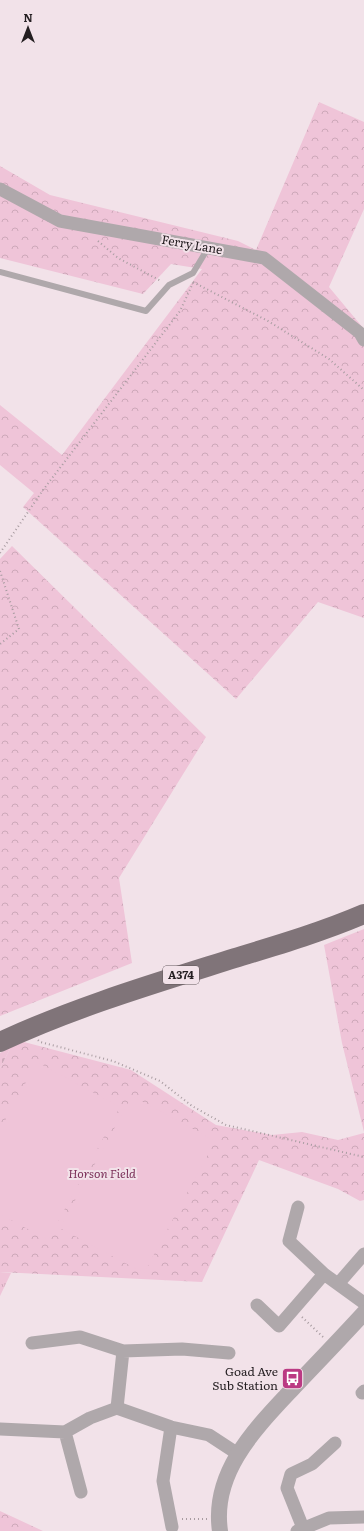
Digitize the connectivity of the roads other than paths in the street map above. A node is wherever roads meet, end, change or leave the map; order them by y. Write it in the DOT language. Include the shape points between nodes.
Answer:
graph roads {
  1 [pos="0,189"];
  2 [pos="208,248"];
  3 [pos="0,272"];
  4 [pos="364,340"];
  5 [pos="364,914"];
  6 [pos="0,1042"];
  7 [pos="298,1207"];
  8 [pos="364,1254"];
  9 [pos="324,1274"];
  10 [pos="338,1284"];
  11 [pos="364,1303"];
  12 [pos="257,1305"];
  13 [pos="364,1313"];
  14 [pos="32,1343"];
  15 [pos="123,1350"];
  16 [pos="229,1353"];
  17 [pos="117,1408"];
  18 [pos="171,1427"];
  19 [pos="0,1429"];
  20 [pos="65,1432"];
  21 [pos="335,1443"];
  22 [pos="238,1454"];
  23 [pos="81,1492"];
  24 [pos="364,1517"];
  25 [pos="172,1523"];
  26 [pos="220,1525"];
  27 [pos="343,1525"];
  28 [pos="300,1529"];
  1 -- 2 [label="street, Ferry Lane" via="60,222"];
  2 -- 3 [label="lane" via="193,273 169,284 146,312"];
  2 -- 4 [label="street, Ferry Lane" via="264,258 360,333"];
  5 -- 6 [label="main road, A374" via="66,1014"];
  7 -- 9 [label="street" via="289,1241"];
  8 -- 10 [label="street"];
  9 -- 10 [label="street"];
  9 -- 12 [label="street" via="279,1326"];
  10 -- 11 [label="street"];
  13 -- 22 [label="street" via="258,1426"];
  14 -- 15 [label="street" via="80,1338"];
  15 -- 16 [label="street" via="182,1349"];
  15 -- 17 [label="street"];
  17 -- 18 [label="street"];
  17 -- 20 [label="street" via="90,1418"];
  18 -- 22 [label="street" via="208,1435"];
  18 -- 25 [label="street" via="163,1481"];
  19 -- 20 [label="street"];
  20 -- 23 [label="street"];
  21 -- 28 [label="street" via="312,1464 291,1474 287,1488"];
  22 -- 26 [label="street" via="222,1487 219,1502"];
  24 -- 27 [label="street"];
  27 -- 28 [label="street" via="329,1518"];
}
